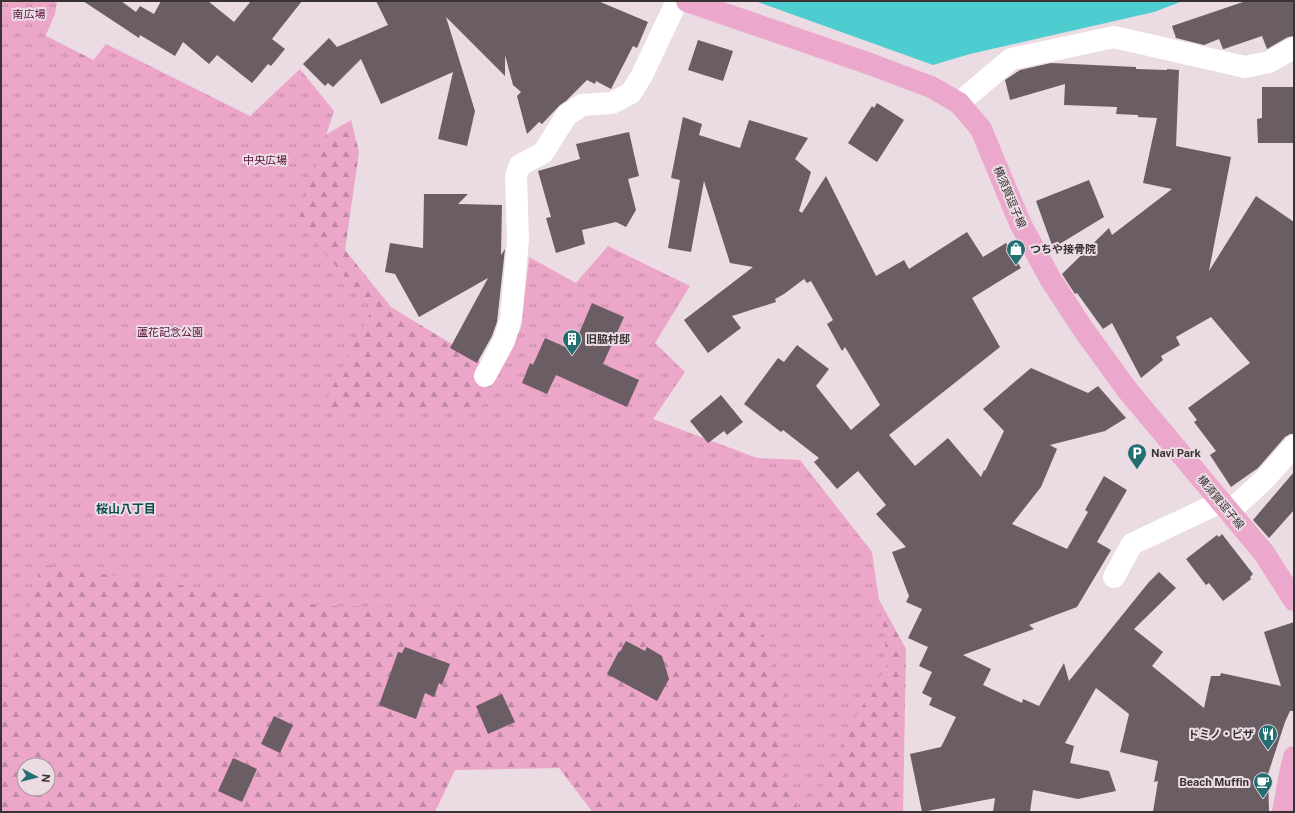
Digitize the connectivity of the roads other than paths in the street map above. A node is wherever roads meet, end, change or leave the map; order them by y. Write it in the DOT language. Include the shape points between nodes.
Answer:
graph roads {
  1 [pos="677,1"];
  2 [pos="687,1"];
  3 [pos="1294,48"];
  4 [pos="959,103"];
  5 [pos="485,376"];
  6 [pos="1294,446"];
  7 [pos="1225,507"];
  8 [pos="1114,577"];
  9 [pos="1294,600"];
  10 [pos="1294,758"];
  11 [pos="1283,812"];
  1 -- 5 [label="street" via="631,93 612,103 582,105 567,115 543,153 520,164 516,176 518,240 511,318 504,341"];
  2 -- 4 [label="main road, 横須賀逗子線" via="870,64 931,87"];
  3 -- 4 [label="street" via="1269,62 1245,67 1114,37 1011,59"];
  4 -- 7 [label="main road, 横須賀逗子線" via="981,129 1020,223 1083,329 1128,391"];
  6 -- 7 [label="street" via="1264,480"];
  7 -- 8 [label="street" via="1132,544"];
  7 -- 9 [label="main road, 横須賀逗子線" via="1264,553"];
  10 -- 11 [label="main road"];
}
